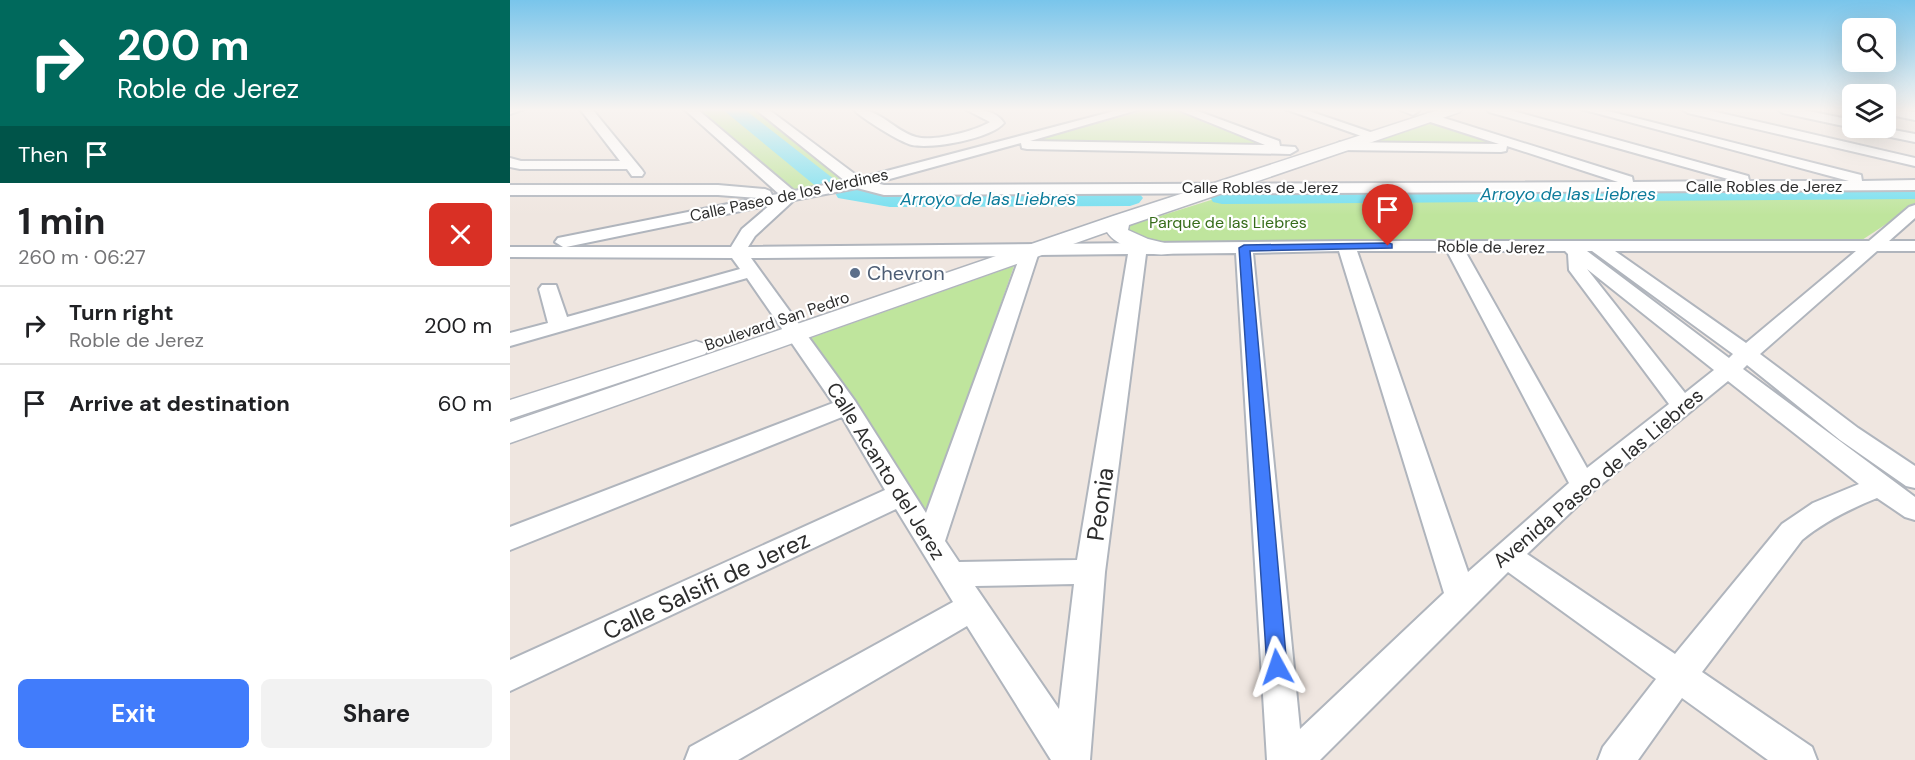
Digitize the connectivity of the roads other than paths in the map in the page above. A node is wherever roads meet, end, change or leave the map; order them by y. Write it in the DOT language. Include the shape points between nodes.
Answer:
graph roads {
  1 [pos="614,144"];
  2 [pos="731,144"];
  3 [pos="803,144"];
  4 [pos="998,144"];
  5 [pos="1023,144"];
  6 [pos="1275,144"];
  7 [pos="1307,144"];
  8 [pos="1344,144"];
  9 [pos="1515,144"];
  10 [pos="1620,144"];
  11 [pos="1725,144"];
  12 [pos="1840,144"];
  13 [pos="1340,146"];
  14 [pos="1526,148"];
  15 [pos="1290,150"];
  16 [pos="510,162"];
  17 [pos="1915,162"];
  18 [pos="630,165"];
  19 [pos="761,171"];
  20 [pos="643,180"];
  21 [pos="850,184"];
  22 [pos="1915,185"];
  23 [pos="1768,186"];
  24 [pos="1887,186"];
  25 [pos="1650,187"];
  26 [pos="1213,189"];
  27 [pos="510,190"];
  28 [pos="718,190"];
  29 [pos="1171,193"];
  30 [pos="790,196"];
  31 [pos="1915,210"];
  32 [pos="1120,220"];
  33 [pos="1346,246"];
  34 [pos="1453,246"];
  35 [pos="1915,246"];
  36 [pos="1872,247"];
  37 [pos="1244,248"];
  38 [pos="1138,249"];
  39 [pos="1166,249"];
  40 [pos="982,250"];
  41 [pos="1031,250"];
  42 [pos="1582,250"];
  43 [pos="511,252"];
  44 [pos="736,252"];
  45 [pos="753,271"];
  46 [pos="549,289"];
  47 [pos="559,326"];
  48 [pos="792,326"];
  49 [pos="510,340"];
  50 [pos="1738,362"];
  51 [pos="1682,405"];
  52 [pos="847,406"];
  53 [pos="510,410"];
  54 [pos="510,433"];
  55 [pos="1915,479"];
  56 [pos="1583,485"];
  57 [pos="1880,487"];
  58 [pos="902,494"];
  59 [pos="1915,510"];
  60 [pos="510,539"];
  61 [pos="930,542"];
  62 [pos="1507,555"];
  63 [pos="1090,572"];
  64 [pos="951,574"];
  65 [pos="1461,597"];
  66 [pos="974,606"];
  67 [pos="1678,675"];
  68 [pos="510,676"];
  69 [pos="703,760"];
  70 [pos="1072,760"];
  71 [pos="1285,760"];
  72 [pos="1294,760"];
  73 [pos="1616,760"];
  74 [pos="1799,760"];
  1 -- 18 [label="street"];
  2 -- 19 [label="street"];
  3 -- 21 [label="street"];
  4 -- 21 [label="street, Calle Paseo de los Verdines"];
  5 -- 15 [label="street"];
  6 -- 15 [label="street"];
  7 -- 15 [label="street, Boulevard San Pedro"];
  8 -- 13 [label="street, Boulevard San Pedro"];
  9 -- 14 [label="street"];
  10 -- 23 [label="street"];
  11 -- 24 [label="street"];
  12 -- 17 [label="street"];
  13 -- 14 [label="street"];
  13 -- 26 [label="street, Boulevard San Pedro"];
  14 -- 25 [label="street"];
  15 -- 29 [label="street, Boulevard San Pedro"];
  16 -- 18 [label="street"];
  18 -- 20 [label="street"];
  19 -- 28 [label="street" via="750,182"];
  19 -- 30 [label="street"];
  21 -- 29 [label="street, Calle Robles de Jerez" via="901,190"];
  21 -- 30 [label="street, Calle Paseo de los Verdines"];
  22 -- 24 [label="street, Calle Robles de Jerez"];
  23 -- 24 [label="street, Calle Robles de Jerez"];
  23 -- 25 [label="street, Calle Robles de Jerez"];
  25 -- 26 [label="street, Calle Robles de Jerez"];
  26 -- 29 [label="street, Boulevard San Pedro"];
  27 -- 28 [label="street"];
  28 -- 30 [label="street"];
  29 -- 32 [label="street, Boulevard San Pedro"];
  29 -- 40 [label="street, Boulevard San Pedro" via="1136,199"];
  30 -- 43 [label="street, Calle Paseo de los Verdines"];
  30 -- 44 [label="street" via="754,226"];
  31 -- 36 [label="street, Avenida Paseo de las Liebres"];
  32 -- 39 [label="street" via="1117,232 1124,238"];
  32 -- 41 [label="street, Boulevard San Pedro"];
  33 -- 34 [label="street, Roble de Jerez"];
  33 -- 37 [label="street, Roble de Jerez"];
  33 -- 65 [label="street"];
  34 -- 42 [label="street, Roble de Jerez"];
  34 -- 56 [label="street"];
  35 -- 36 [label="street, Roble de Jerez"];
  36 -- 42 [label="street, Roble de Jerez"];
  36 -- 50 [label="street, Avenida Paseo de las Liebres"];
  37 -- 39 [label="street, Roble de Jerez"];
  37 -- 71 [label="street"];
  38 -- 39 [label="street, Roble de Jerez"];
  38 -- 41 [label="street, Roble de Jerez"];
  38 -- 63 [label="street, Peonia"];
  40 -- 41 [label="street, Roble de Jerez"];
  40 -- 44 [label="street, Roble de Jerez"];
  40 -- 48 [label="street, Boulevard San Pedro"];
  41 -- 48 [label="street, Boulevard San Pedro"];
  41 -- 61 [label="street"];
  42 -- 50 [label="street"];
  42 -- 51 [label="street" via="1578,270"];
  43 -- 44 [label="street, Roble de Jerez"];
  44 -- 45 [label="street, Calle Acanto del Jerez"];
  45 -- 47 [label="street"];
  45 -- 48 [label="street, Calle Acanto del Jerez"];
  46 -- 47 [label="street"];
  47 -- 49 [label="street"];
  48 -- 52 [label="street, Calle Acanto del Jerez"];
  48 -- 53 [label="street, Boulevard San Pedro"];
  48 -- 54 [label="street, Boulevard San Pedro"];
  50 -- 51 [label="street, Avenida Paseo de las Liebres"];
  50 -- 55 [label="street"];
  50 -- 57 [label="street"];
  51 -- 56 [label="street, Avenida Paseo de las Liebres"];
  52 -- 58 [label="street, Calle Acanto del Jerez"];
  52 -- 60 [label="street"];
  56 -- 62 [label="street, Avenida Paseo de las Liebres"];
  57 -- 59 [label="street"];
  57 -- 67 [label="street" via="1835,502 1811,515 1792,532"];
  58 -- 61 [label="street, Calle Acanto del Jerez"];
  58 -- 68 [label="street, Calle Salsifi de Jerez"];
  61 -- 64 [label="street, Calle Acanto del Jerez"];
  62 -- 65 [label="street, Avenida Paseo de las Liebres"];
  62 -- 67 [label="street"];
  63 -- 64 [label="street"];
  63 -- 70 [label="street, Peonia"];
  64 -- 66 [label="street, Calle Acanto del Jerez"];
  65 -- 72 [label="street, Avenida Paseo de las Liebres"];
  66 -- 69 [label="street"];
  66 -- 70 [label="street, Calle Acanto del Jerez"];
  67 -- 73 [label="street"];
  67 -- 74 [label="street"];
}
